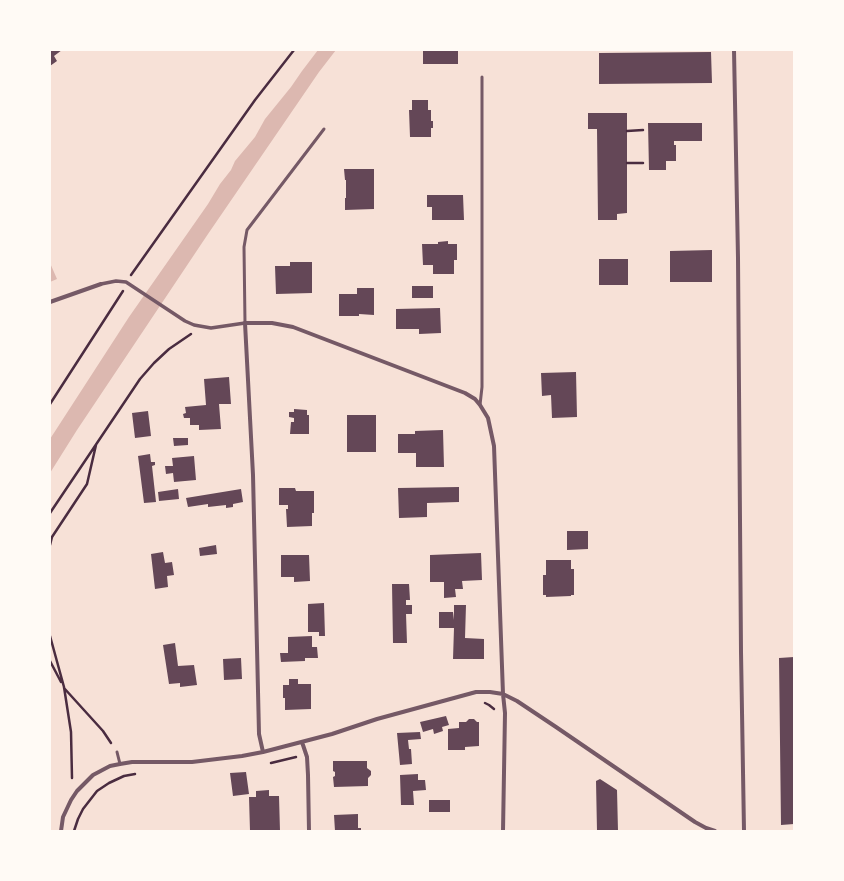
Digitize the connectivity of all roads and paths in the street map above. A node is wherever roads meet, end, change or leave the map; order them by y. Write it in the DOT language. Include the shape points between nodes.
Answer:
graph roads {
  1 [pos="294,50"];
  2 [pos="734,50"];
  3 [pos="482,77"];
  4 [pos="324,128"];
  5 [pos="643,130"];
  6 [pos="627,131"];
  7 [pos="643,162"];
  8 [pos="627,163"];
  9 [pos="126,282"];
  10 [pos="101,284"];
  11 [pos="50,302"];
  12 [pos="245,323"];
  13 [pos="202,326"];
  14 [pos="50,404"];
  15 [pos="480,405"];
  16 [pos="97,442"];
  17 [pos="50,513"];
  18 [pos="50,545"];
  19 [pos="50,636"];
  20 [pos="50,661"];
  21 [pos="64,687"];
  22 [pos="503,694"];
  23 [pos="480,703"];
  24 [pos="505,713"];
  25 [pos="302,742"];
  26 [pos="117,752"];
  27 [pos="263,752"];
  28 [pos="306,754"];
  29 [pos="120,764"];
  30 [pos="266,764"];
  31 [pos="139,774"];
  32 [pos="72,778"];
  33 [pos="61,831"];
  34 [pos="74,831"];
  35 [pos="309,831"];
  36 [pos="504,831"];
  37 [pos="715,831"];
  38 [pos="744,831"];
  1 -- 9 [label="path" via="255,100"];
  2 -- 38 [label="street"];
  3 -- 15 [label="lane"];
  4 -- 12 [label="lane" via="247,230 244,247"];
  5 -- 6 [label="path"];
  7 -- 8 [label="path"];
  9 -- 10 [label="street"];
  9 -- 13 [label="street" via="185,321"];
  9 -- 14 [label="path" via="123,291"];
  10 -- 11 [label="street"];
  12 -- 13 [label="street" via="211,328"];
  12 -- 15 [label="street" via="272,323 293,327 465,393"];
  12 -- 27 [label="street" via="253,475 259,734"];
  13 -- 16 [label="path" via="154,362"];
  15 -- 22 [label="street" via="488,418 494,446"];
  16 -- 17 [label="path"];
  16 -- 18 [label="path" via="87,484 52,537"];
  19 -- 21 [label="path"];
  20 -- 21 [label="path"];
  21 -- 26 [label="path" via="104,731"];
  21 -- 32 [label="path" via="71,732"];
  22 -- 24 [label="street"];
  22 -- 25 [label="street" via="476,692 378,718"];
  22 -- 37 [label="street" via="533,711 695,822"];
  23 -- 24 [label="path" via="486,703 492,709"];
  24 -- 36 [label="street"];
  25 -- 27 [label="street"];
  25 -- 28 [label="street"];
  26 -- 29 [label="lane"];
  27 -- 29 [label="street" via="192,762"];
  28 -- 30 [label="path"];
  28 -- 35 [label="street"];
  29 -- 33 [label="street" via="93,775 77,791 63,817"];
  31 -- 34 [label="path" via="124,776 97,791 83,809"];
}
